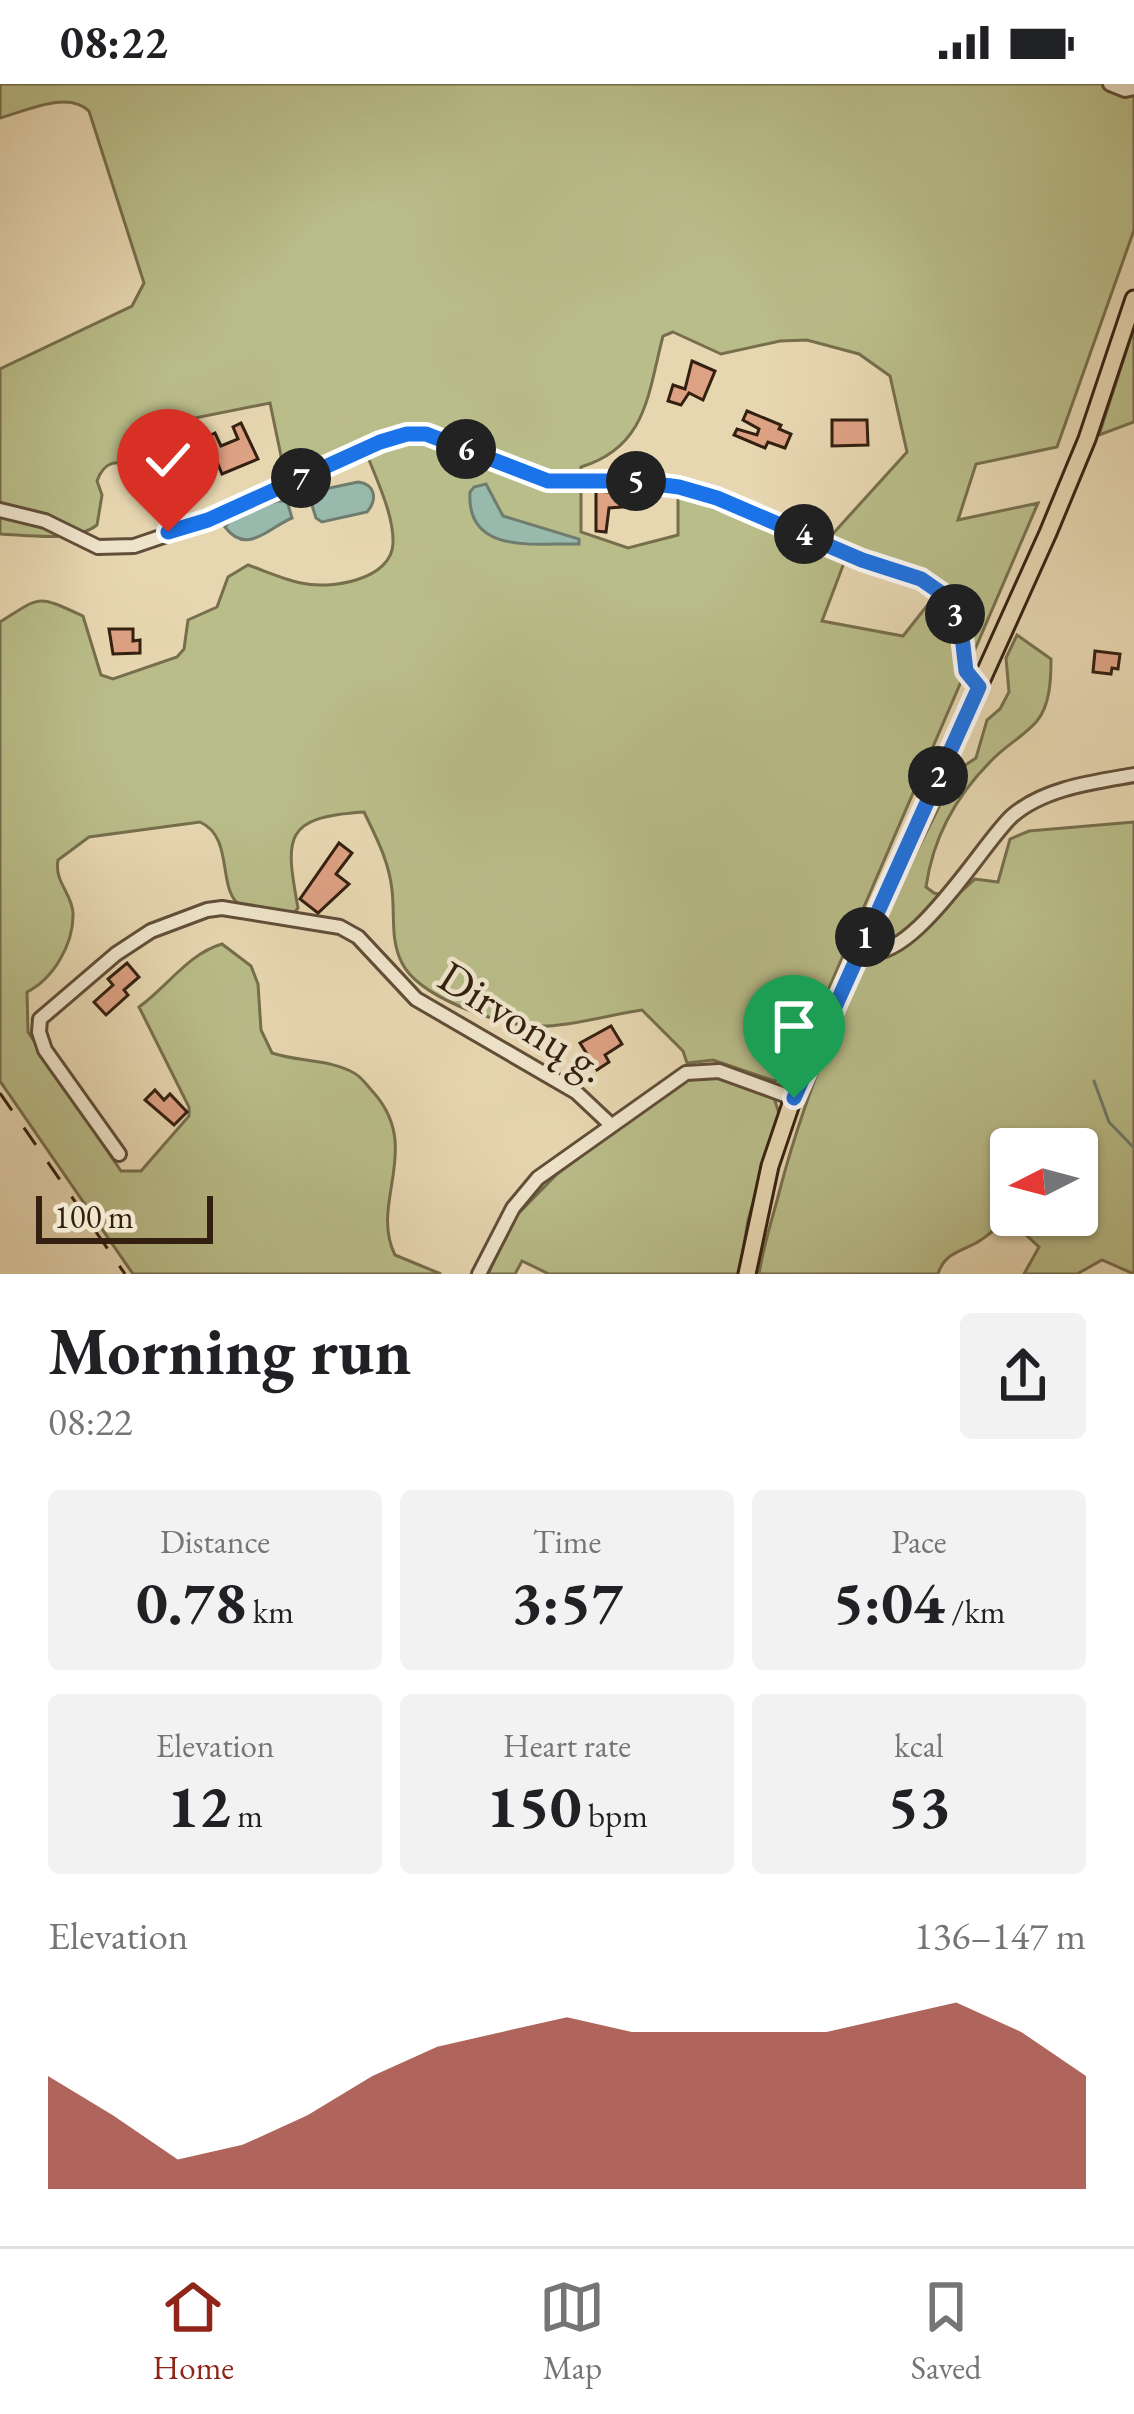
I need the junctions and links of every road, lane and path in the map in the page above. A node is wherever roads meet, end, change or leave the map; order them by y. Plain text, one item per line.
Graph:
1 (1110, 84) edge
2 (1134, 88) edge
3 (1134, 299) edge
4 (0, 510) edge
5 (979, 687) junction
6 (1134, 775) edge
7 (860, 950) junction
8 (794, 1098) junction
9 (610, 1124) junction
10 (119, 1154) dead end
11 (479, 1274) edge
12 (747, 1274) edge

1 - 2 street
3 - 5 main road
4 - 5 street
5 - 7 main road
6 - 7 street
7 - 8 main road
8 - 9 street
8 - 12 main road
9 - 10 street, Dirvonų g.
9 - 11 street

